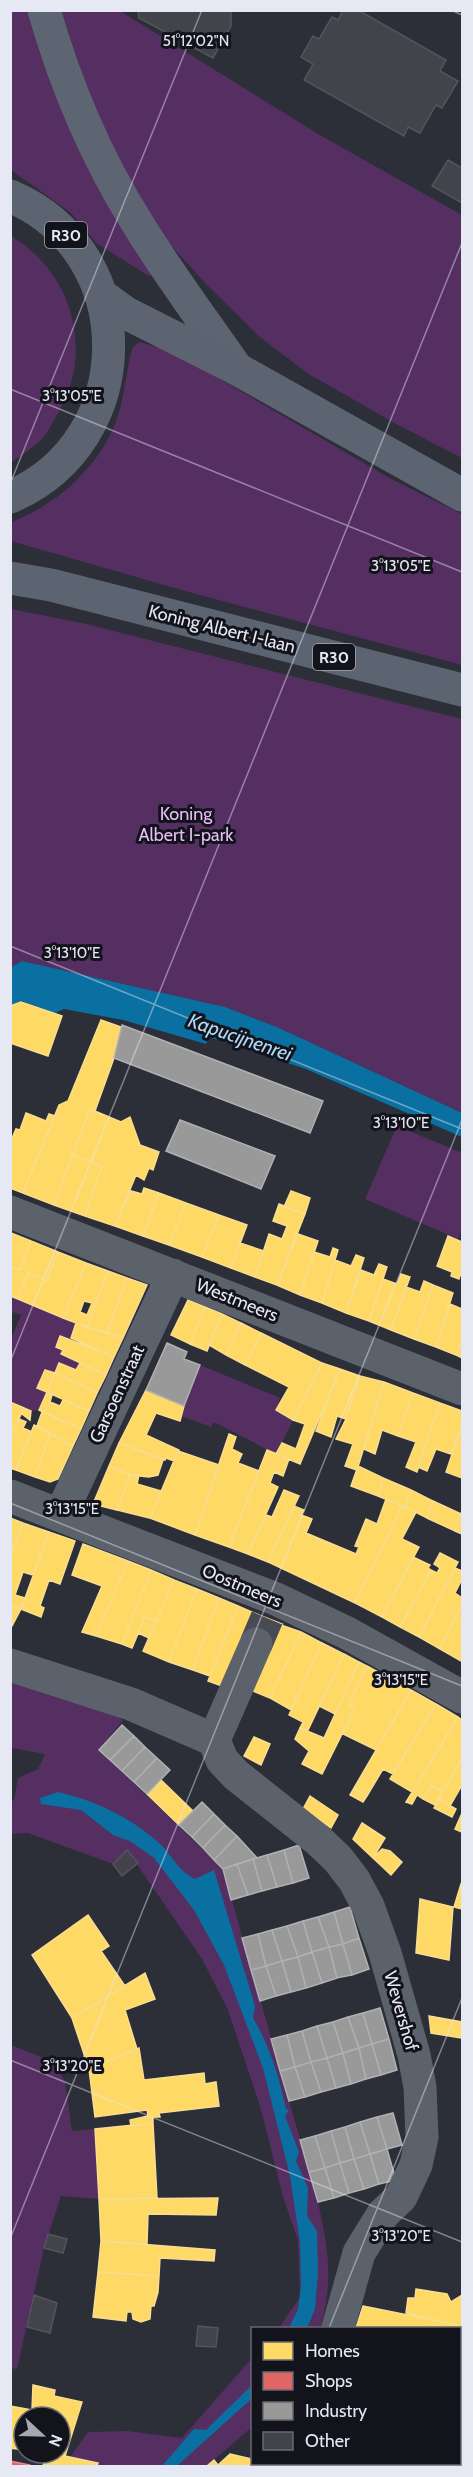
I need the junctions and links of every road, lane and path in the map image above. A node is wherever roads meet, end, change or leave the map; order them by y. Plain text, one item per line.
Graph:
1 (44, 10) edge
2 (10, 196) edge
3 (100, 294) junction
4 (237, 369) junction
5 (462, 495) edge
6 (10, 497) edge
7 (10, 560) edge
8 (10, 578) edge
9 (51, 585) junction
10 (462, 690) edge
11 (10, 1212) edge
12 (173, 1275) junction
13 (462, 1389) edge
14 (10, 1496) edge
15 (61, 1514) junction
16 (266, 1620) junction
17 (10, 1665) edge
18 (462, 1697) edge
19 (214, 1740) junction
20 (339, 2327) edge

1 - 4 main road
2 - 3 main road, R30
3 - 4 main road, R30
3 - 6 main road, R30
4 - 5 main road, R30
7 - 9 main road, R30
8 - 9 main road, R30
9 - 10 main road, Koning Albert I-laan / R30
11 - 12 street, Westmeers
12 - 13 street, Westmeers
12 - 15 street, Garsoenstraat
14 - 15 street, Oostmeers
15 - 16 street, Oostmeers
16 - 18 street, Oostmeers
16 - 19 street
17 - 19 street
19 - 20 street, Wevershof

